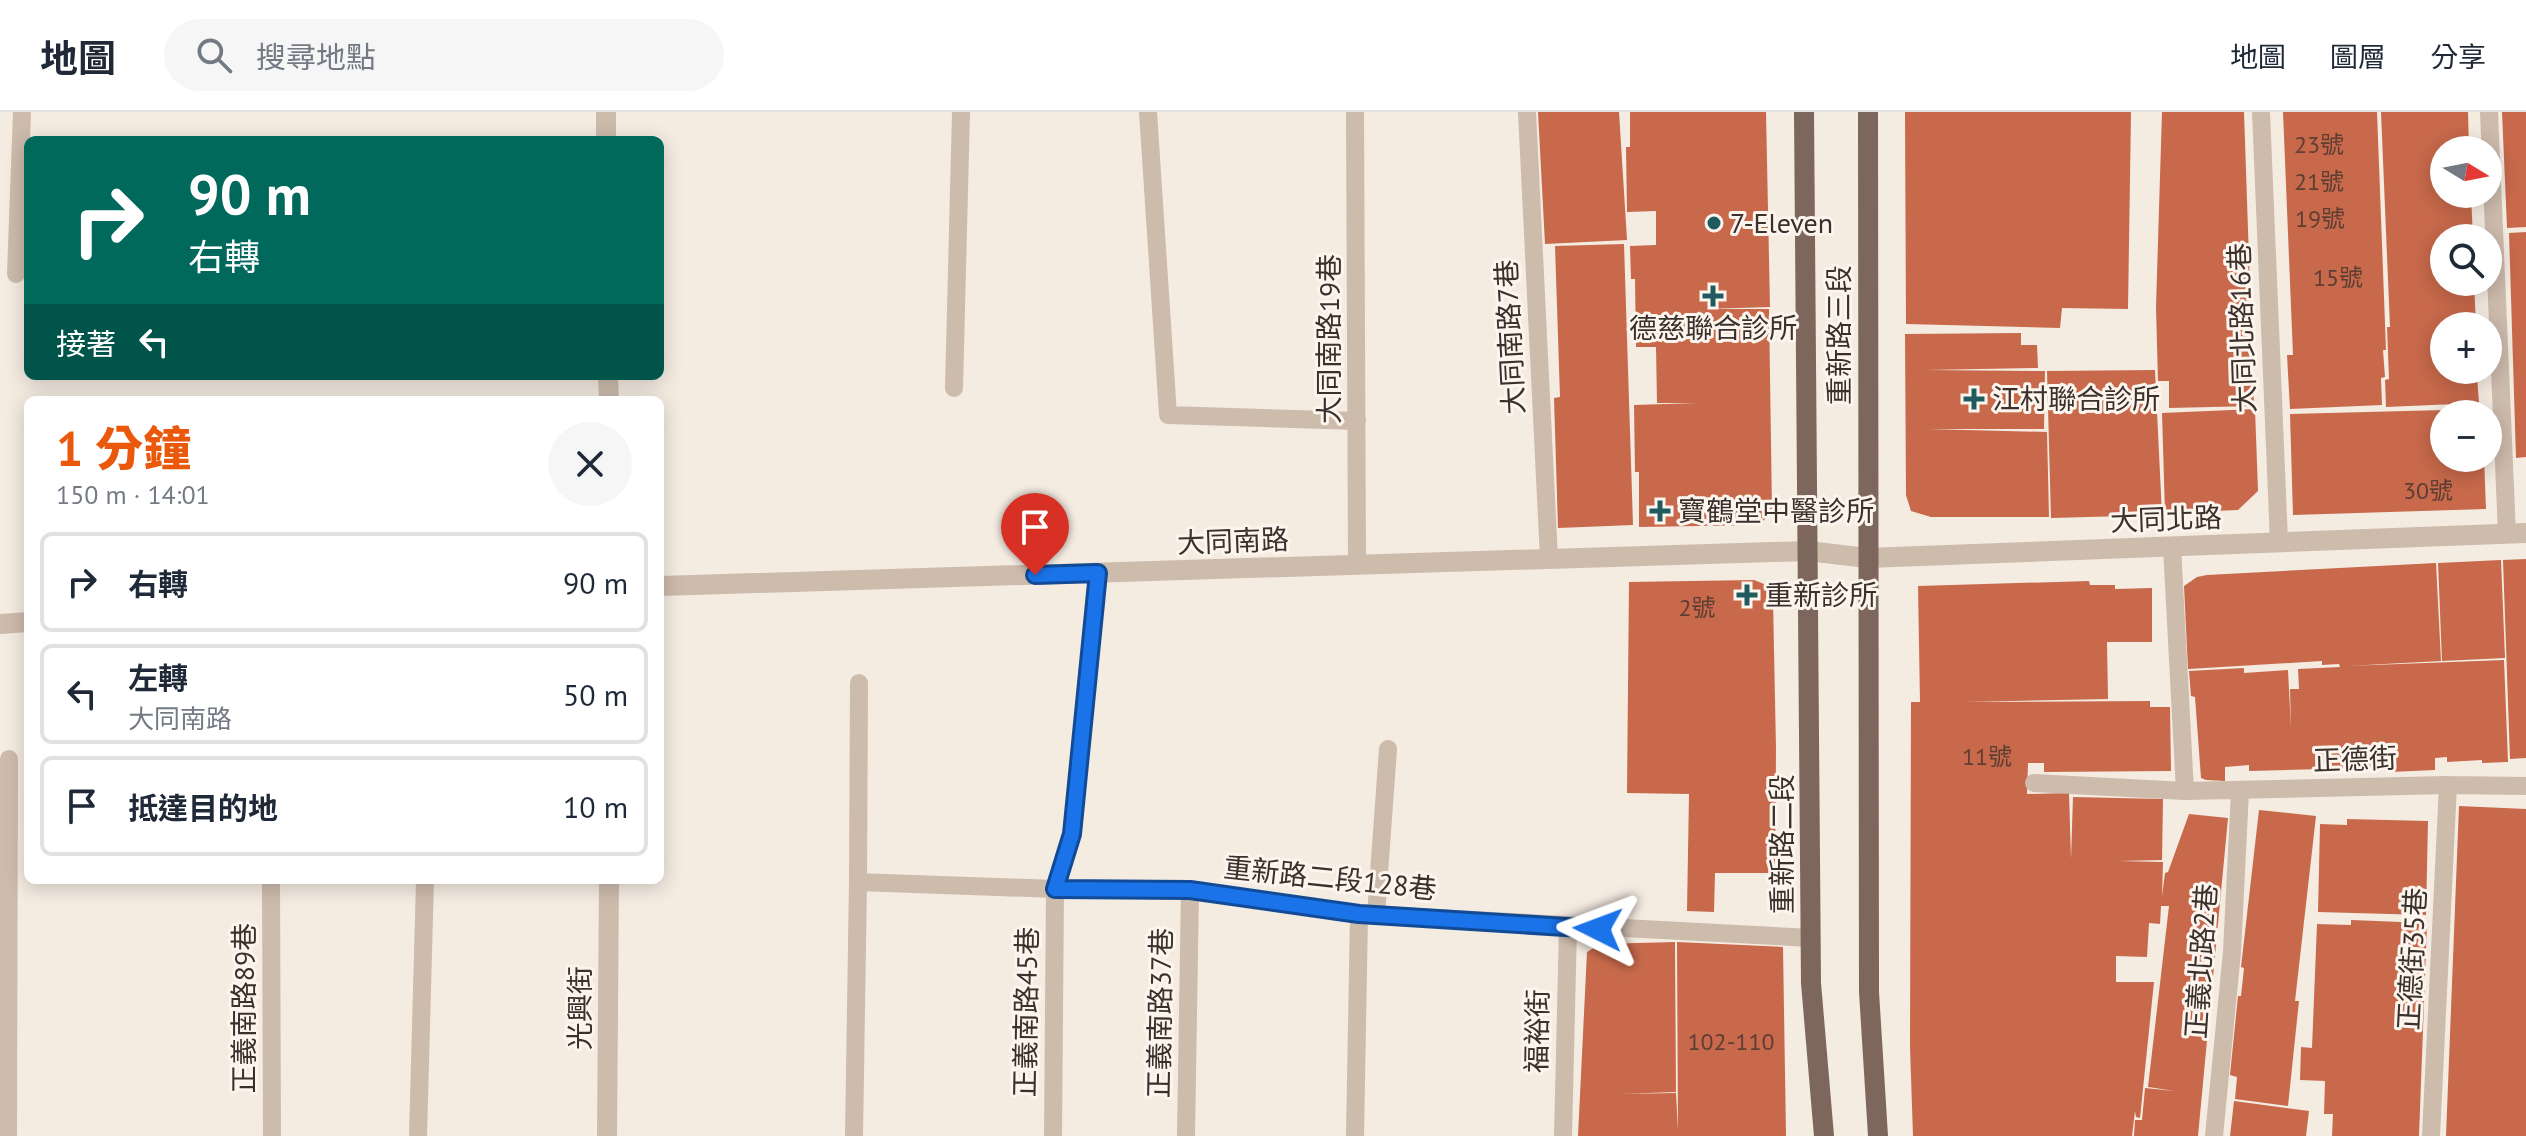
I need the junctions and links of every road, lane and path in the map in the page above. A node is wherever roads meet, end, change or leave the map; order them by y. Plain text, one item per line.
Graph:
1 (22, 112) edge
2 (606, 112) edge
3 (961, 112) edge
4 (1148, 112) edge
5 (1355, 112) edge
6 (1527, 112) edge
7 (1804, 112) edge
8 (1868, 112) edge
9 (2261, 112) edge
10 (2489, 112) edge
11 (606, 136) edge
12 (16, 274) dead end
13 (954, 388) dead end
14 (1357, 421) junction
15 (2517, 534) edge
16 (2279, 542) junction
17 (2172, 547) junction
18 (1808, 551) junction
19 (1867, 558) junction
20 (1549, 559) junction
21 (1357, 565) junction
22 (1098, 573) junction
23 (664, 586) edge
24 (24, 622) edge
25 (0, 624) edge
26 (859, 683) dead end
27 (1388, 749) dead end
28 (9, 759) dead end
29 (2034, 783) dead end
30 (2448, 785) junction
31 (2526, 786) edge
32 (2185, 791) junction
33 (2240, 791) junction
34 (858, 882) junction
35 (271, 884) edge
36 (425, 884) edge
37 (609, 884) edge
38 (1055, 889) junction
39 (1190, 890) junction
40 (1368, 914) junction
41 (1568, 927) junction
42 (1811, 938) junction
43 (8, 1136) edge
44 (272, 1136) edge
45 (418, 1136) edge
46 (607, 1136) edge
47 (854, 1136) edge
48 (1053, 1136) edge
49 (1186, 1136) edge
50 (1355, 1136) edge
51 (1563, 1136) edge
52 (1824, 1136) edge
53 (1878, 1136) edge
54 (2214, 1136) edge
55 (2431, 1136) edge

1 - 12 lane
2 - 11 street
3 - 13 lane
4 - 14 lane
5 - 14 lane, 大同南路19巷
6 - 20 lane, 大同南路7巷
7 - 18 main road, 重新路三段
8 - 19 main road, 重新路三段
9 - 16 lane, 大同北路16巷
10 - 15 lane
14 - 21 lane, 大同南路19巷
15 - 16 street, 大同北路
16 - 17 street, 大同北路
17 - 19 street, 大同北路
17 - 32 lane
18 - 19 street, 大同北路
18 - 20 street, 大同南路
18 - 42 main road, 重新路二段
19 - 53 main road
20 - 21 street, 大同南路
21 - 22 street, 大同南路
22 - 23 street, 大同南路
22 - 38 lane, 正義南路45巷
24 - 25 street
26 - 34 lane
27 - 40 lane
28 - 43 lane
29 - 32 lane, 正德街
30 - 31 lane, 正德街
30 - 33 lane, 正德街
30 - 55 lane, 正德街35巷
32 - 33 lane, 正德街
33 - 54 lane, 正義北路2巷
34 - 38 lane, 重新路二段128巷
34 - 47 lane
35 - 44 lane, 正義南路89巷
36 - 45 lane
37 - 46 street, 光興街
38 - 39 lane, 重新路二段128巷
38 - 48 lane, 正義南路45巷
39 - 40 lane, 重新路二段128巷
39 - 49 lane, 正義南路37巷
40 - 41 lane, 重新路二段128巷
40 - 50 lane
41 - 42 lane, 重新路二段128巷
41 - 51 lane, 福裕街
42 - 52 main road, 重新路二段

